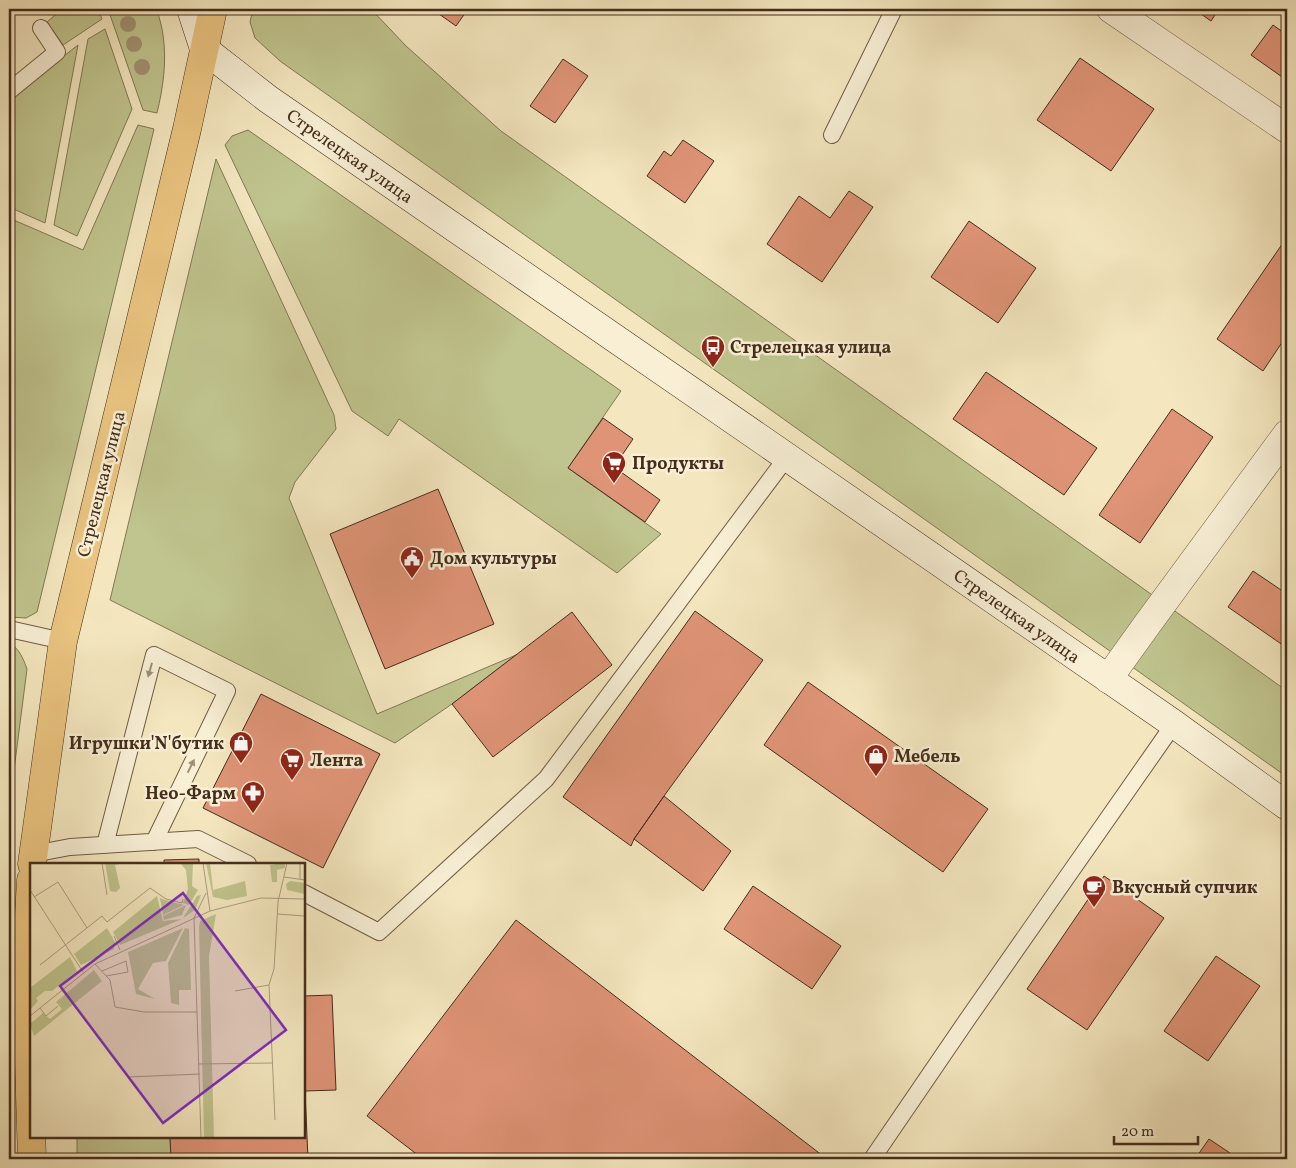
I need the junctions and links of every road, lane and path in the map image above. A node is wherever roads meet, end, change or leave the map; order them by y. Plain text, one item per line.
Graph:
1 (191, 9) edge
2 (213, 9) edge
3 (894, 9) edge
4 (1110, 9) edge
5 (40, 28) dead end
6 (204, 49) junction
7 (9, 92) edge
8 (1287, 129) edge
9 (832, 135) dead end
10 (1287, 434) edge
11 (787, 457) junction
12 (9, 629) edge
13 (63, 642) junction
14 (1108, 679) junction
15 (1174, 724) junction
16 (1287, 806) edge
17 (154, 842) junction
18 (105, 844) junction
19 (32, 863) edge
20 (38, 863) edge
21 (246, 863) edge
22 (305, 894) edge
23 (30, 900) edge
24 (30, 1095) edge
25 (31, 1138) edge
26 (32, 1159) edge
27 (872, 1159) edge

1 - 6 main road
2 - 6 main road
3 - 9 lane
4 - 8 main road
5 - 7 lane
6 - 11 main road, Стрелецкая улица
6 - 13 main road, Стрелецкая улица
10 - 14 main road
11 - 14 main road, Стрелецкая улица
11 - 22 lane
12 - 13 lane
13 - 19 main road, Стрелецкая улица
14 - 15 main road, Стрелецкая улица
15 - 16 main road, Стрелецкая улица
15 - 27 lane
17 - 18 lane
17 -> 18 lane
17 - 21 lane
18 - 20 lane
23 - 24 main road, Стрелецкая улица
25 - 26 main road, Стрелецкая улица

